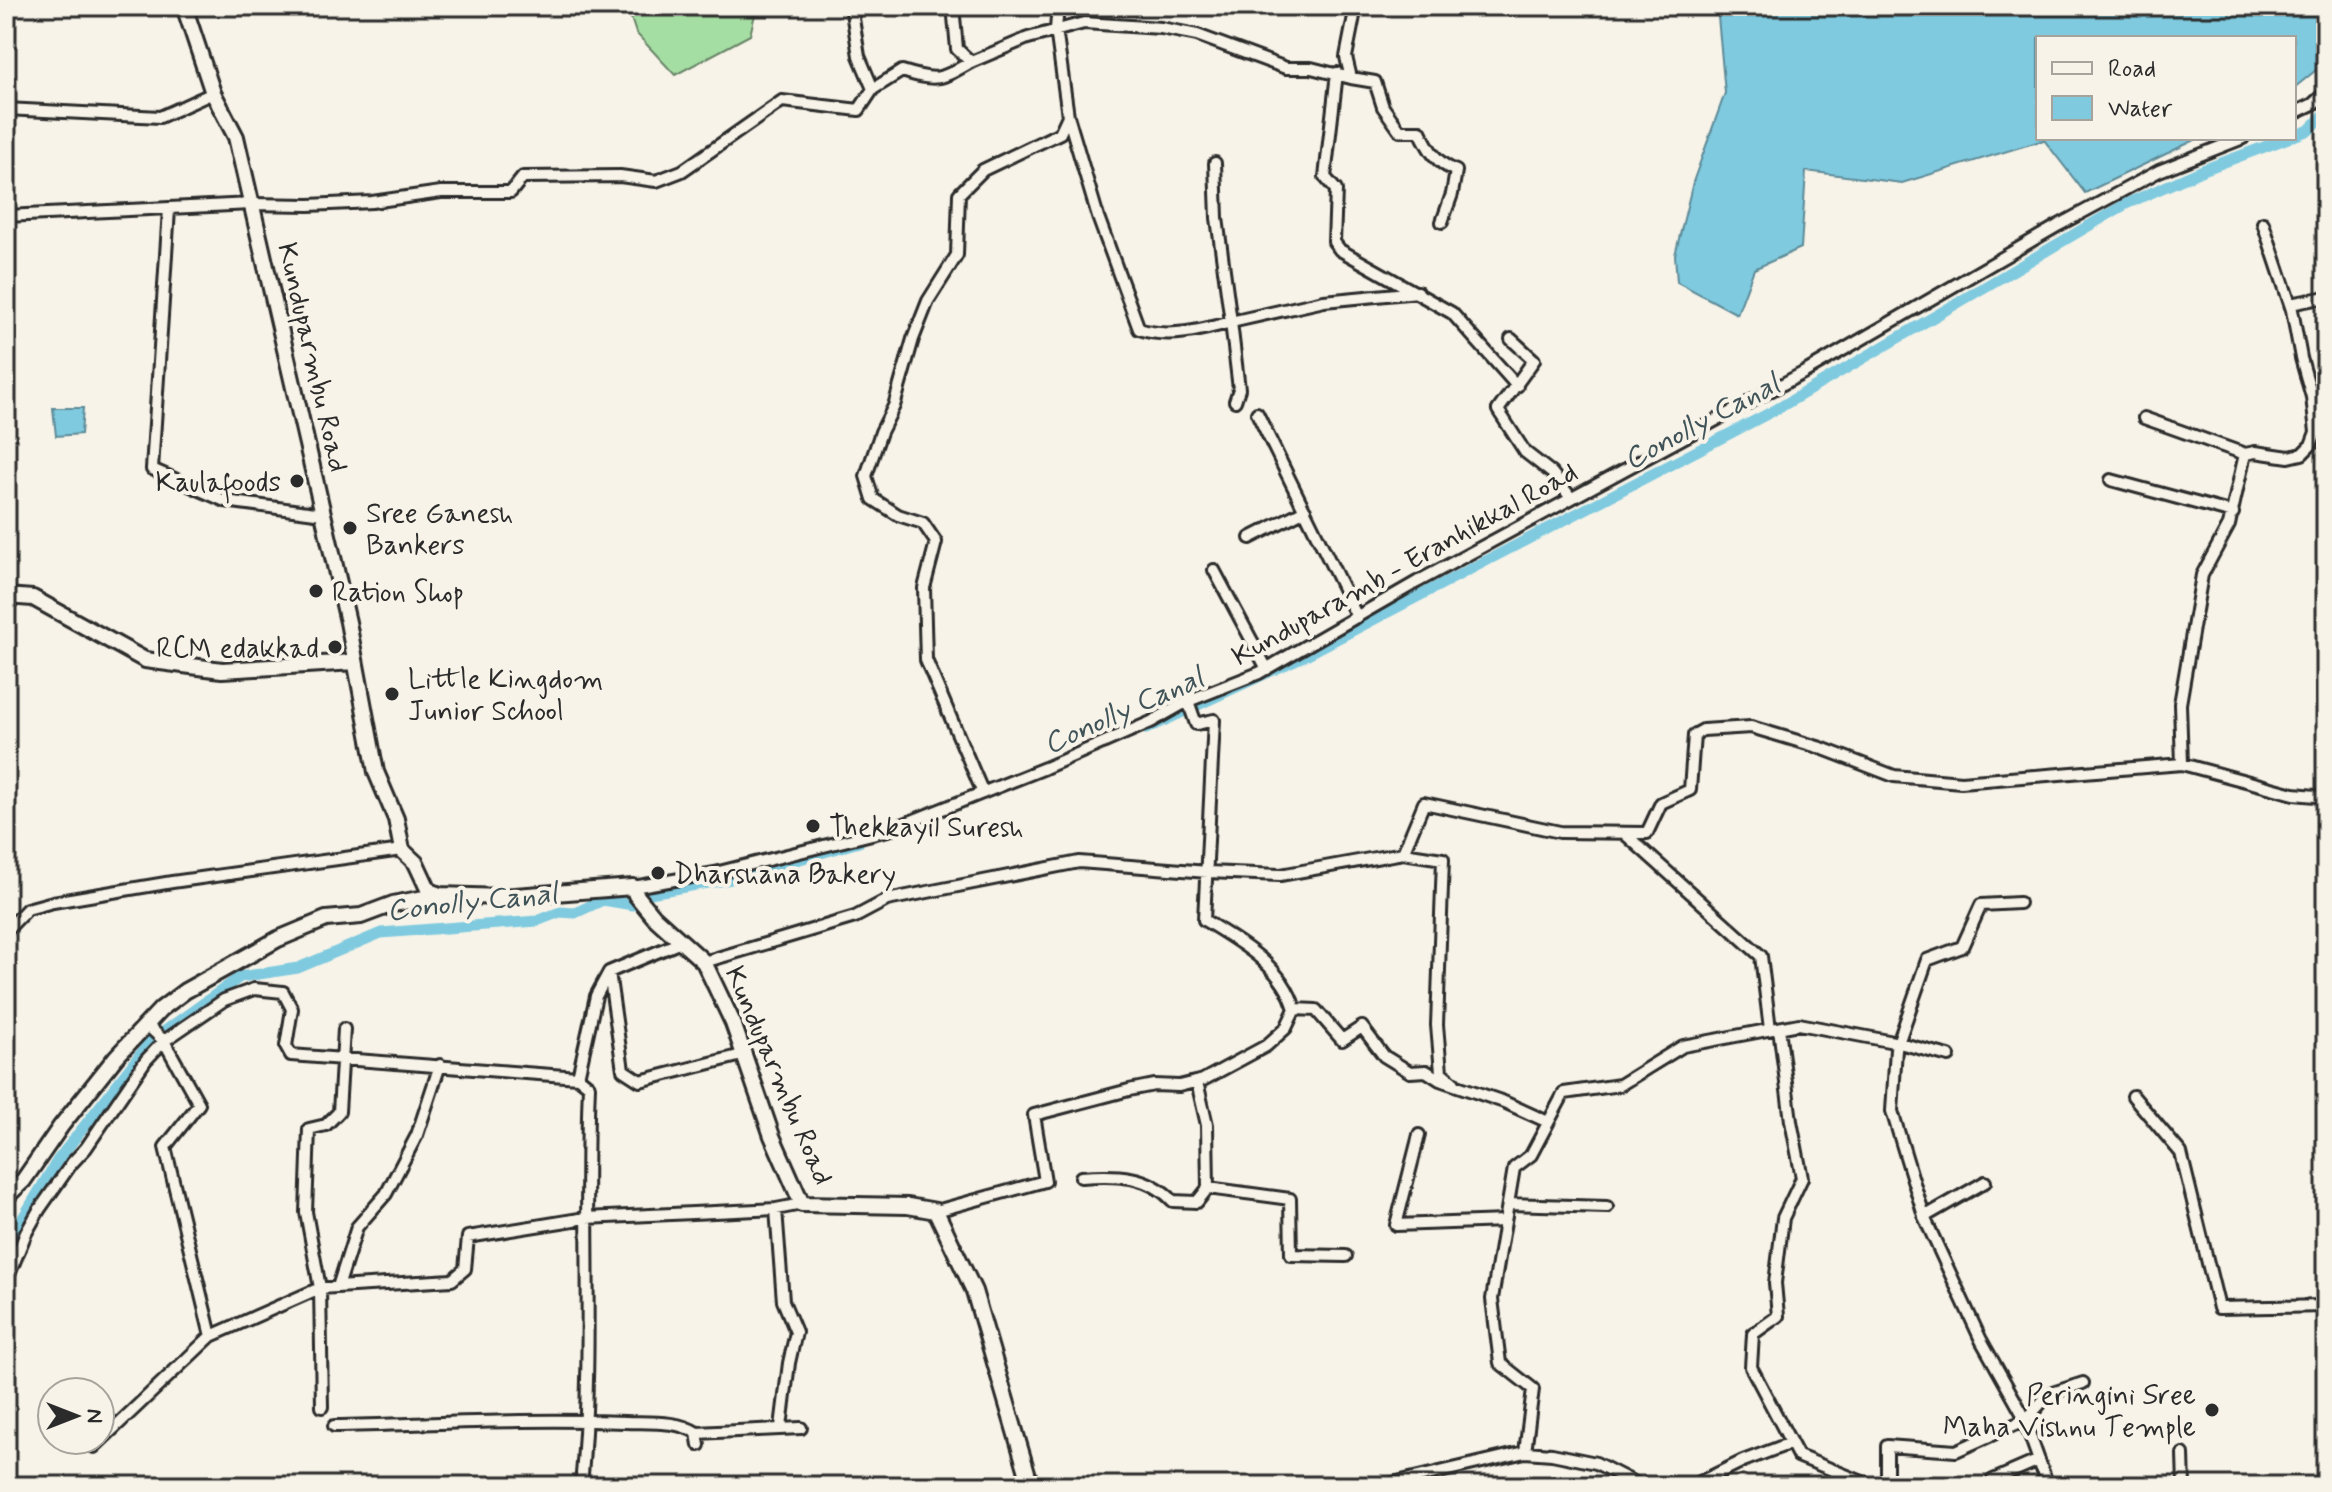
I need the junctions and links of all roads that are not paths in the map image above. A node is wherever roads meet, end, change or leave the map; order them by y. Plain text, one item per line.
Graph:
1 (184, 6) edge
2 (851, 6) edge
3 (953, 6) edge
4 (1058, 6) edge
5 (1356, 6) edge
6 (1056, 29) junction
7 (971, 62) junction
8 (1337, 73) junction
9 (1351, 78) junction
10 (873, 89) junction
11 (2326, 92) edge
12 (213, 93) junction
13 (6, 109) edge
14 (2296, 112) edge
15 (1068, 116) junction
16 (2238, 140) edge
17 (1215, 163) dead end
18 (251, 204) junction
19 (169, 209) junction
20 (6, 216) edge
21 (1442, 222) dead end
22 (2263, 223) dead end
23 (1418, 292) junction
24 (2326, 297) edge
25 (2290, 304) junction
26 (1231, 322) junction
27 (1511, 339) dead end
28 (1517, 386) junction
29 (1235, 401) dead end
30 (1257, 413) dead end
31 (2144, 418) dead end
32 (2245, 454) junction
33 (2111, 480) dead end
34 (1571, 498) junction
35 (1305, 510) junction
36 (2233, 513) junction
37 (323, 514) junction
38 (1250, 538) dead end
39 (1214, 570) dead end
40 (6, 596) edge
41 (1357, 617) junction
42 (355, 662) junction
43 (1267, 669) junction
44 (1188, 702) junction
45 (2182, 764) junction
46 (983, 793) junction
47 (2326, 797) edge
48 (1624, 833) junction
49 (402, 850) junction
50 (1403, 853) junction
51 (1208, 872) junction
52 (440, 895) junction
53 (638, 896) junction
54 (2019, 903) dead end
55 (6, 931) edge
56 (681, 942) junction
57 (704, 962) junction
58 (609, 972) junction
59 (1295, 1009) junction
60 (146, 1024) junction
61 (344, 1029) dead end
62 (1774, 1029) junction
63 (164, 1041) junction
64 (1899, 1043) junction
65 (746, 1054) junction
66 (1949, 1056) dead end
67 (343, 1057) junction
68 (440, 1065) junction
69 (578, 1077) junction
70 (1197, 1082) junction
71 (1455, 1084) junction
72 (2133, 1096) dead end
73 (1548, 1122) junction
74 (1419, 1135) dead end
75 (1081, 1177) dead end
76 (1985, 1182) dead end
77 (1208, 1188) junction
78 (6, 1197) edge
79 (802, 1204) junction
80 (1508, 1204) junction
81 (1607, 1207) dead end
82 (776, 1209) junction
83 (936, 1211) junction
84 (1924, 1217) junction
85 (586, 1218) junction
86 (1505, 1221) junction
87 (1346, 1256) dead end
88 (6, 1282) edge
89 (338, 1287) junction
90 (320, 1288) junction
91 (2326, 1306) edge
92 (211, 1336) junction
93 (2083, 1383) dead end
94 (322, 1407) dead end
95 (587, 1420) junction
96 (2025, 1420) junction
97 (116, 1426) edge
98 (334, 1426) dead end
99 (781, 1427) junction
100 (801, 1428) dead end
101 (697, 1433) junction
102 (1791, 1443) junction
103 (699, 1445) dead end
104 (1525, 1452) junction
105 (2183, 1454) dead end
106 (2039, 1460) junction
107 (581, 1486) edge
108 (1031, 1486) edge
109 (1380, 1486) edge
110 (1641, 1486) edge
111 (1692, 1486) edge
112 (1872, 1486) edge
113 (1887, 1486) edge
114 (1994, 1486) edge
115 (2048, 1486) edge
116 (2184, 1486) edge

1 - 12 main road, Kunduparmbu Road
2 - 10 street
3 - 7 street
4 - 6 street
5 - 9 street
6 - 7 street
6 - 8 street
6 - 15 street
7 - 10 street
8 - 9 street
8 - 23 street
9 - 21 street
10 - 18 street
11 - 14 street
12 - 13 street
12 - 18 main road, Kunduparmbu Road
15 - 26 street
15 - 46 street
16 - 34 street, Kunduparamb - Eranhikkal Road
17 - 26 street
18 - 19 street
18 - 37 main road, Kunduparmbu Road
19 - 20 street
19 - 37 street
22 - 25 street
23 - 26 street
23 - 28 street
24 - 25 street
25 - 32 street
26 - 29 street
27 - 28 street
28 - 34 street
30 - 35 street
31 - 32 street
32 - 36 street
33 - 36 street
34 - 41 street, Kunduparamb - Eranhikkal Road
35 - 38 street
35 - 41 street
36 - 45 street
37 - 42 main road, Kunduparmbu Road
39 - 43 street
40 - 42 main road
41 - 43 street, Kunduparamb - Eranhikkal Road
42 - 49 main road, Kunduparmbu Road
43 - 44 street, Kunduparamb - Eranhikkal Road
44 - 46 street, Kunduparamb - Eranhikkal Road
44 - 51 street
45 - 47 street
45 - 48 street
46 - 53 street, Kunduparamb - Eranhikkal Road
48 - 50 street
48 - 62 street
49 - 52 main road, Kunduparmbu Road
49 - 55 street
50 - 51 street
50 - 71 street
51 - 57 street
51 - 59 street
52 - 53 main road
52 - 60 main road
53 - 56 main road, Kunduparmbu Road
54 - 64 street
56 - 57 main road, Kunduparmbu Road
56 - 58 street
57 - 65 main road, Kunduparmbu Road
58 - 65 street
58 - 69 street
59 - 70 street
59 - 71 street
60 - 63 street
60 - 78 main road
61 - 67 street
62 - 64 street
62 - 73 street
62 - 102 street
63 - 67 street
63 - 88 street
63 - 92 street
64 - 66 street
64 - 84 street
65 - 79 main road, Kunduparmbu Road
67 - 68 street
67 - 90 street
68 - 69 street
68 - 89 street
69 - 85 street
70 - 77 street
70 - 83 street
71 - 73 street
72 - 91 street
73 - 80 street
74 - 86 street
75 - 77 street
76 - 84 street
77 - 87 street
79 - 82 street
79 - 83 main road, Kunduparmbu Road
80 - 81 street
80 - 86 street
82 - 85 street
82 - 99 street
83 - 108 main road
84 - 96 street
85 - 89 street
85 - 95 street
86 - 104 street
89 - 90 street
90 - 92 street
90 - 94 street
92 - 97 street
93 - 96 street
95 - 98 street
95 - 101 street
95 - 107 street
96 - 106 street
96 - 113 street
99 - 100 street
99 - 101 street
101 - 103 street
102 - 111 street
102 - 112 street
104 - 109 street
104 - 110 street
105 - 116 street
106 - 114 street
106 - 115 street

